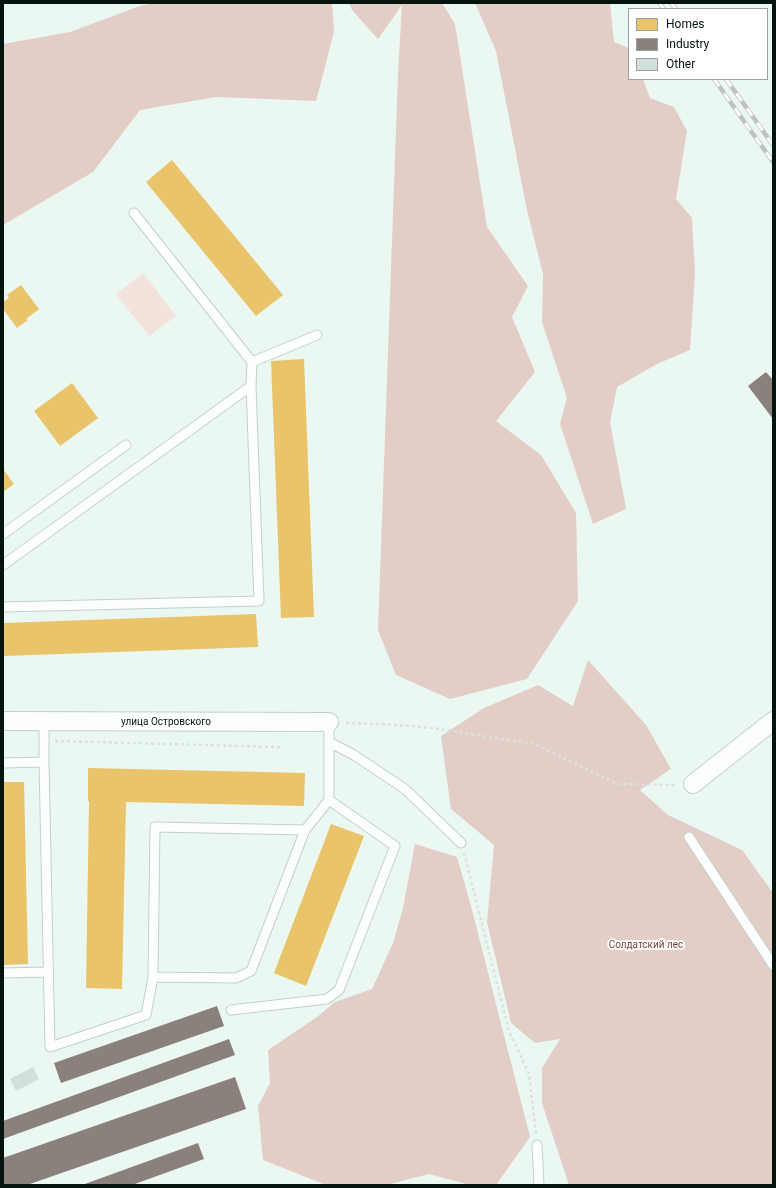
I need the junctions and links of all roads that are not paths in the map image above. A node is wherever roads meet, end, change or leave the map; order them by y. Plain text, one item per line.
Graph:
1 (134, 213) dead end
2 (317, 335) dead end
3 (252, 362) junction
4 (251, 386) junction
5 (126, 445) dead end
6 (3, 534) edge
7 (3, 565) edge
8 (3, 607) edge
9 (3, 721) edge
10 (44, 721) junction
11 (329, 722) joint
12 (773, 722) edge
13 (329, 742) junction
14 (44, 762) junction
15 (3, 763) edge
16 (693, 784) road end
17 (329, 800) junction
18 (305, 830) junction
19 (689, 837) dead end
20 (461, 843) road end
21 (773, 965) edge
22 (48, 972) junction
23 (3, 973) edge
24 (153, 977) junction
25 (231, 1010) dead end
26 (537, 1145) road end
27 (539, 1185) edge

1 - 3 lane
2 - 3 lane
3 - 4 lane
4 - 7 lane
4 - 8 lane
5 - 6 lane
9 - 10 street, улица Островского
10 - 11 street, улица Островского
10 - 14 lane
11 - 13 lane
12 - 16 street
13 - 17 lane
13 - 20 lane
14 - 15 lane
14 - 22 lane
17 - 18 lane
17 - 25 lane
18 - 24 lane
18 - 24 lane
19 - 21 lane
22 - 23 lane
22 - 24 lane
26 - 27 lane

